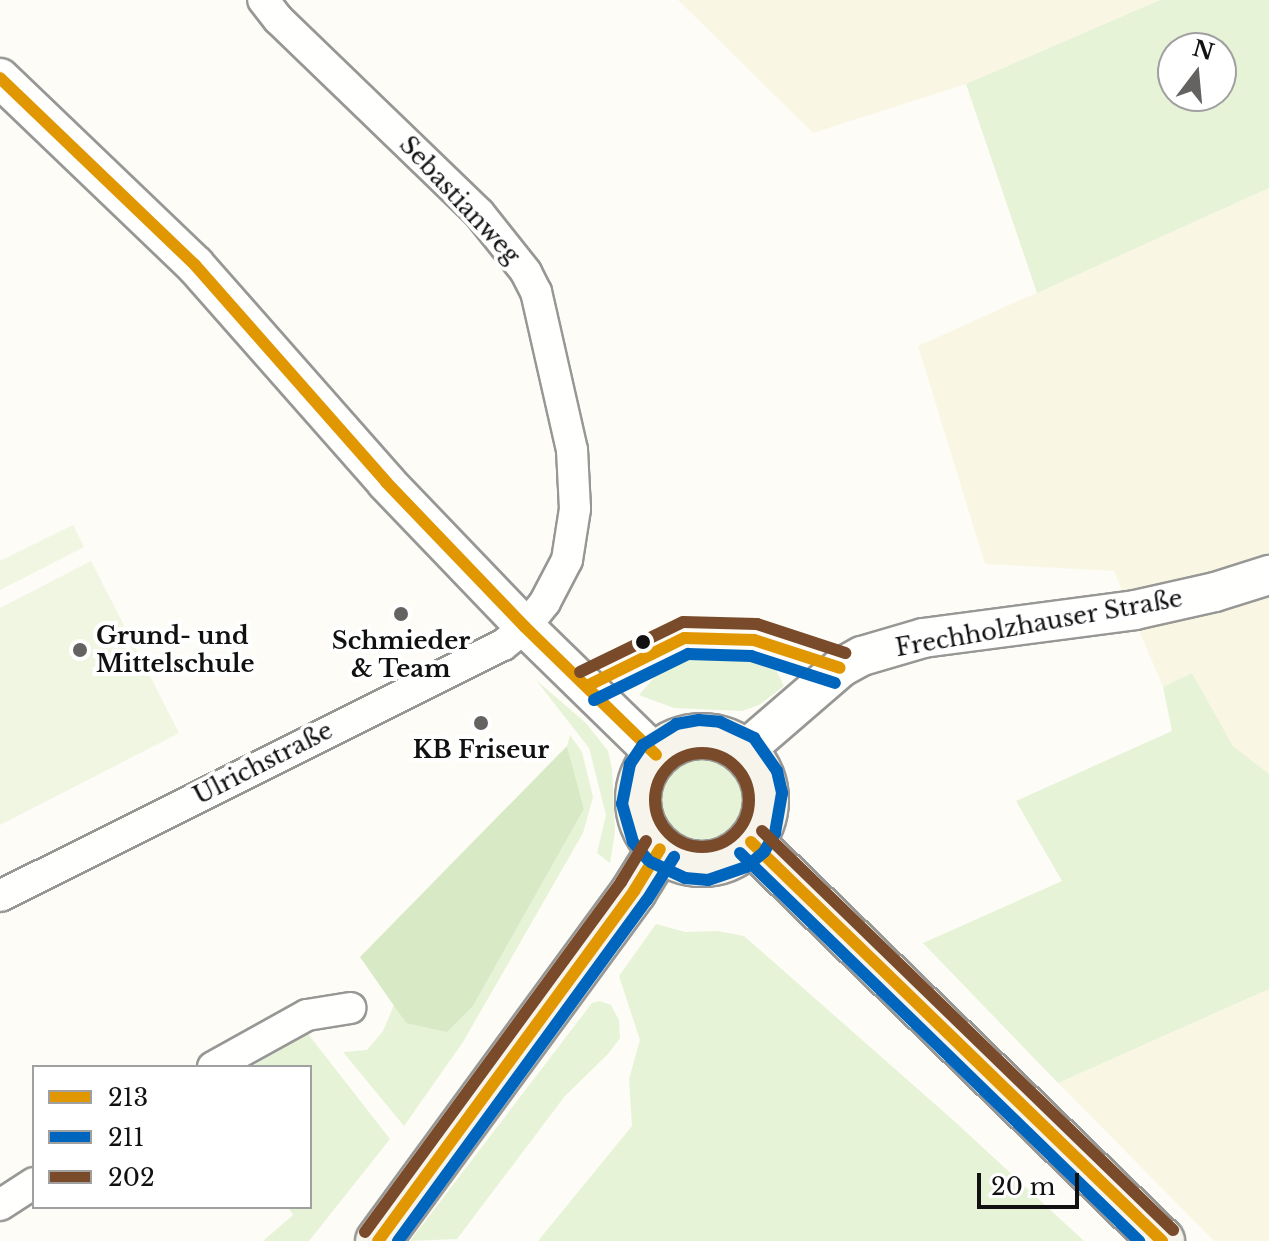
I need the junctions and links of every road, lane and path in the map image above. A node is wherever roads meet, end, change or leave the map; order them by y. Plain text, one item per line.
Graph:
1 (263, 0) edge
2 (0, 78) edge
3 (1269, 575) edge
4 (525, 627) junction
5 (744, 751) junction
6 (656, 755) junction
7 (751, 842) junction
8 (660, 849) junction
9 (0, 896) edge
10 (350, 1008) dead end
11 (217, 1065) edge
12 (32, 1184) edge
13 (0, 1205) edge
14 (378, 1241) edge
15 (1162, 1241) edge

1 - 4 street, Sebastianweg
2 - 4 street
3 - 5 street, Frechholzhauser Straße
4 - 6 street
4 - 9 street, Ulrichstraße
5 - 6 main road
5 - 7 main road
6 - 8 main road
7 - 8 main road
7 - 15 main road
8 - 14 main road
10 - 11 street
12 - 13 street

